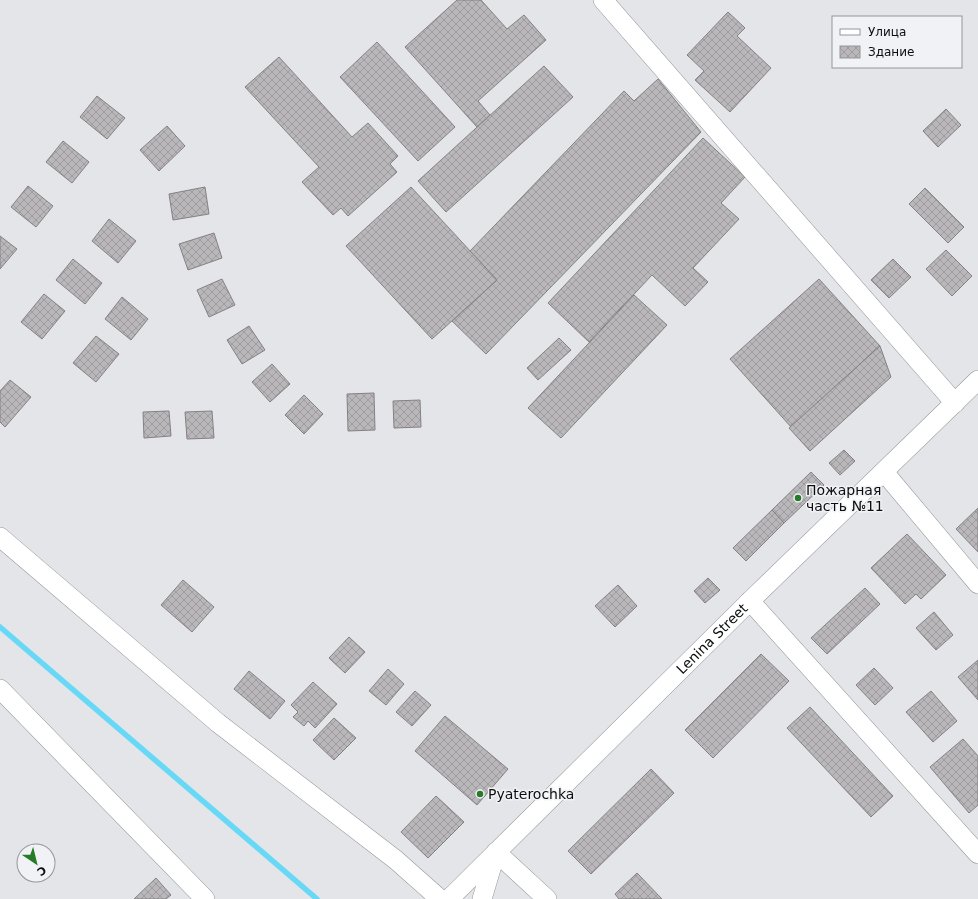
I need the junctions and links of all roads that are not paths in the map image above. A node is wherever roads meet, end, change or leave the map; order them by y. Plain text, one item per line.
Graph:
1 (603, 0) edge
2 (978, 380) edge
3 (955, 403) junction
4 (884, 472) junction
5 (0, 538) edge
6 (978, 584) edge
7 (750, 601) junction
8 (0, 689) edge
9 (496, 852) junction
10 (978, 854) edge
11 (205, 899) edge
12 (440, 899) edge
13 (449, 899) edge
14 (482, 899) edge
15 (547, 899) edge

1 - 3 street
2 - 3 street, Lenina Street
3 - 4 street, Lenina Street
4 - 6 street
4 - 7 street, Lenina Street
5 - 12 street
7 - 9 street, Lenina Street
7 - 10 street
8 - 11 street
9 - 13 street, Lenina Street
9 - 14 street
9 - 15 street

